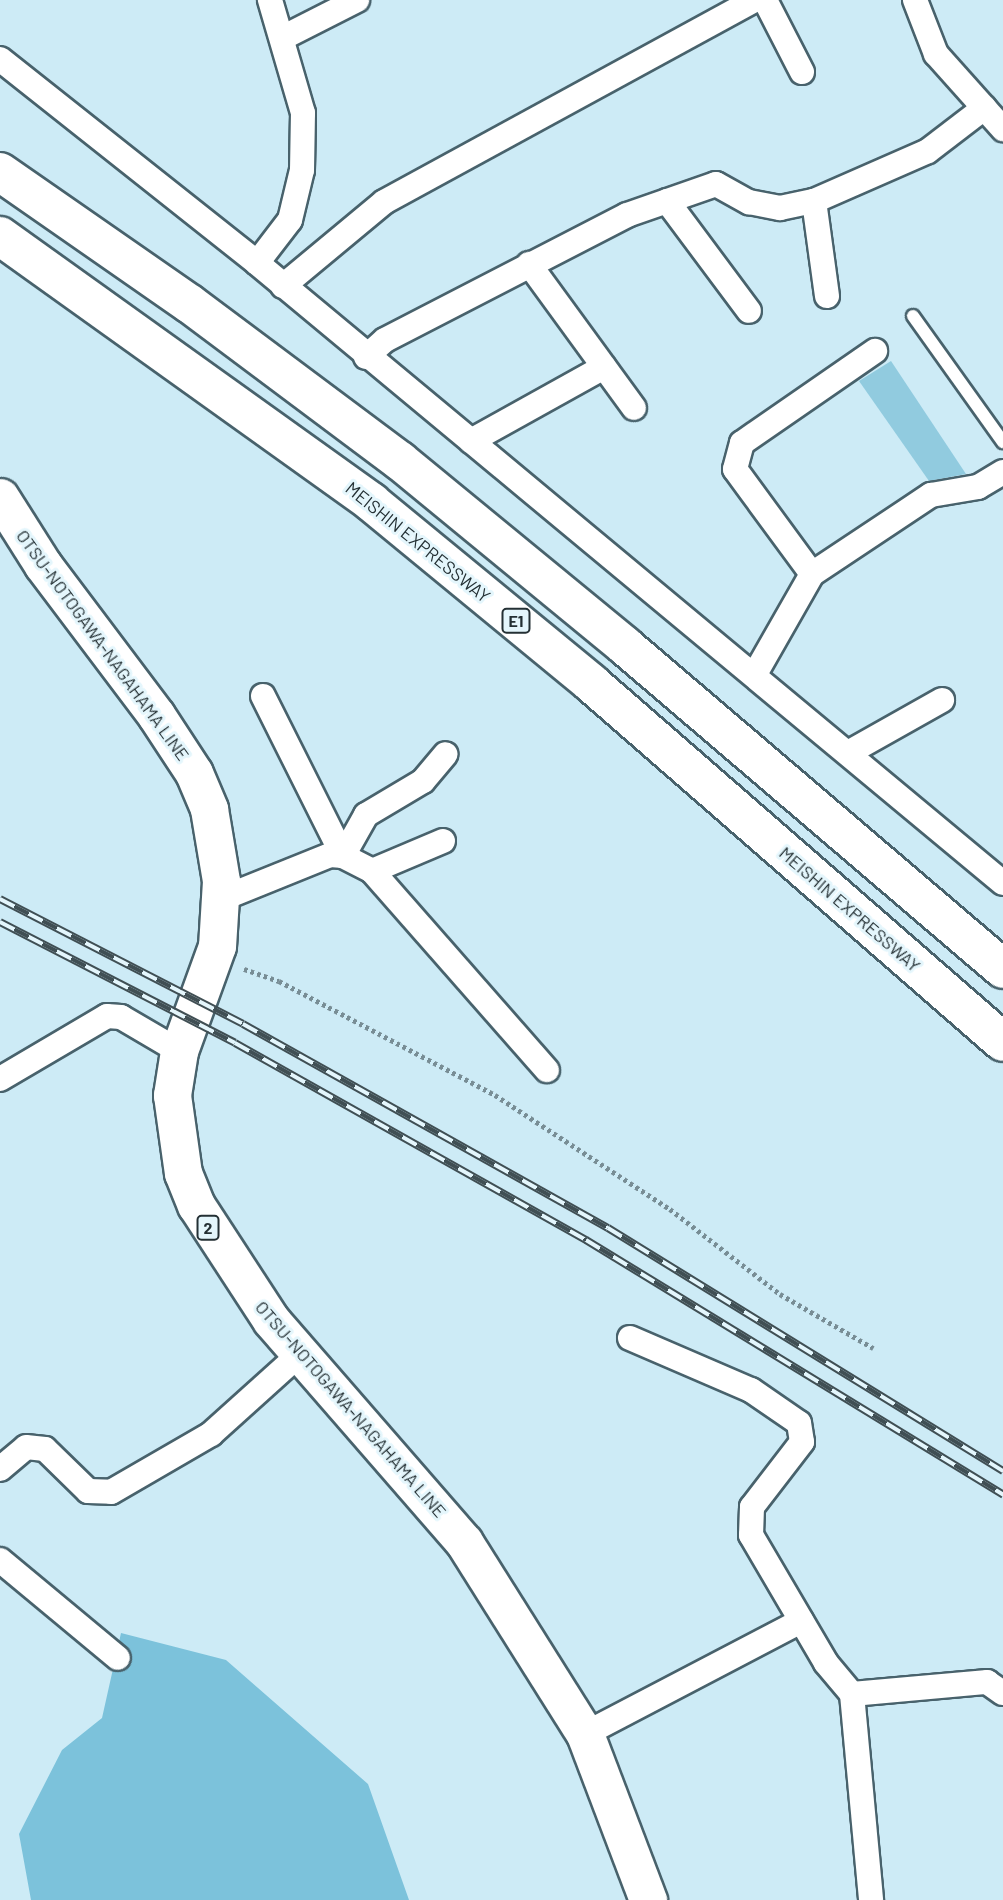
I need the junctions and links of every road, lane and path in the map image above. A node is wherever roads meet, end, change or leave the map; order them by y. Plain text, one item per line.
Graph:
1 (270, 0) edge
2 (357, 0) edge
3 (755, 0) edge
4 (765, 0) edge
5 (915, 0) edge
6 (284, 37) junction
7 (0, 59) edge
8 (802, 72) dead end
9 (984, 108) junction
10 (1003, 129) edge
11 (0, 172) edge
12 (667, 201) junction
13 (814, 201) junction
14 (0, 236) edge
15 (257, 263) junction
16 (529, 264) junction
17 (283, 286) junction
18 (827, 296) dead end
19 (749, 311) dead end
20 (912, 316) dead end
21 (875, 351) dead end
22 (366, 357) junction
23 (604, 367) junction
24 (634, 408) dead end
25 (471, 441) junction
26 (1003, 442) edge
27 (1003, 472) edge
28 (0, 497) edge
29 (812, 574) junction
30 (755, 674) junction
31 (263, 696) dead end
32 (942, 700) dead end
33 (848, 753) junction
34 (446, 754) dead end
35 (443, 841) dead end
36 (343, 856) junction
37 (372, 871) junction
38 (1003, 883) edge
39 (221, 899) junction
40 (213, 958) junction
41 (1003, 969) edge
42 (1003, 1042) edge
43 (179, 1051) junction
44 (547, 1070) dead end
45 (0, 1079) edge
46 (630, 1338) dead end
47 (873, 1348) dead end
48 (300, 1354) junction
49 (0, 1469) edge
50 (0, 1560) edge
51 (801, 1621) junction
52 (118, 1658) dead end
53 (1003, 1693) edge
54 (852, 1694) junction
55 (585, 1734) junction
56 (649, 1900) edge
57 (871, 1900) edge

1 - 6 street
2 - 6 street
3 - 17 street
4 - 8 street
5 - 9 street
6 - 15 street
7 - 15 street
9 - 10 street
9 - 13 street
11 - 41 highway
12 - 13 street
12 - 16 street
12 - 19 street
13 - 18 street
14 - 42 highway, MEISHIN EXPRESSWAY / E1
15 - 17 street
16 - 22 street
16 - 23 street
17 - 22 street
20 - 26 lane
21 - 29 street
22 - 25 street
23 - 24 street
23 - 25 street
25 - 30 street
27 - 29 street
28 - 39 main road, OTSU-NOTOGAWA-NAGAHAMA LINE / 2
29 - 30 street
30 - 33 street
31 - 36 street
32 - 33 street
33 - 38 street
34 - 36 street
35 - 37 street
36 - 37 street
36 - 39 street
37 - 44 street
39 - 40 main road, OTSU-NOTOGAWA-NAGAHAMA LINE / 2
40 - 43 main road, OTSU-NOTOGAWA-NAGAHAMA LINE / 2
40 - 47 path
43 - 45 street
43 - 48 main road, OTSU-NOTOGAWA-NAGAHAMA LINE / 2
46 - 51 street
48 - 49 street
48 - 55 main road, OTSU-NOTOGAWA-NAGAHAMA LINE / 2
50 - 52 street
51 - 54 street
51 - 55 street
53 - 54 street
54 - 57 street
55 - 56 main road, OTSU-NOTOGAWA-NAGAHAMA LINE / 2

